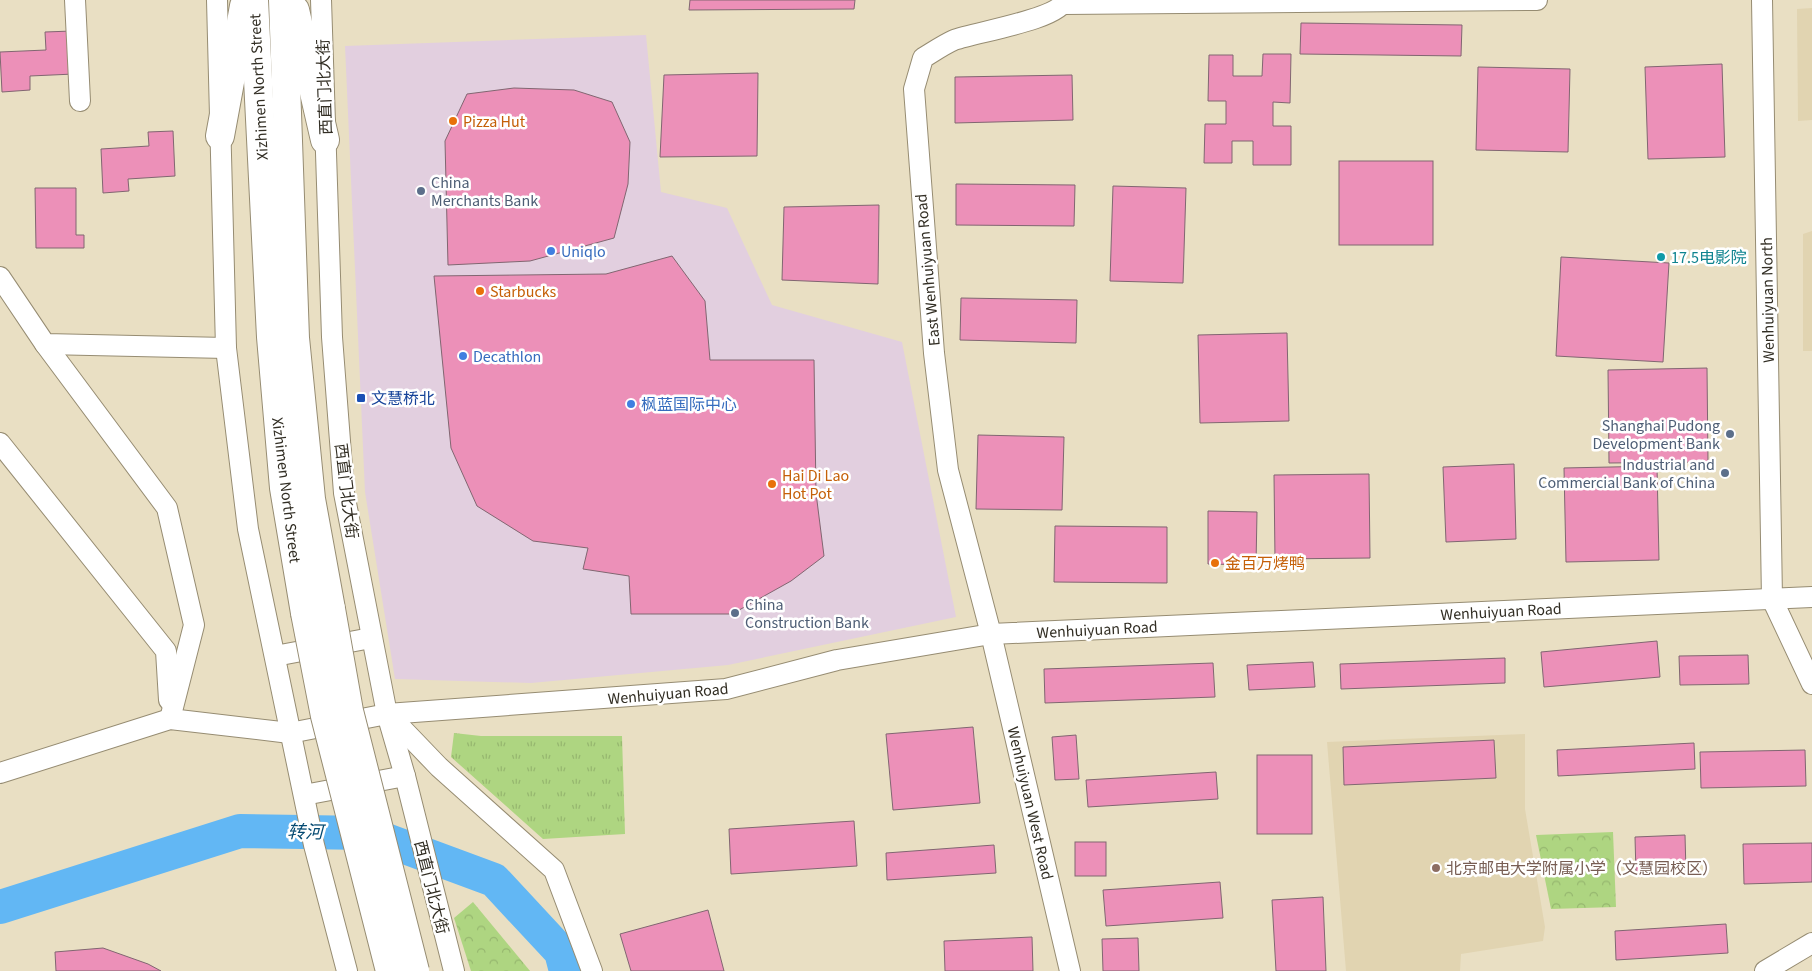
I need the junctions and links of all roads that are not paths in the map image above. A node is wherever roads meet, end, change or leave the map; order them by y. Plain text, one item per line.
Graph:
1 (75, 0) edge
2 (217, 0) edge
3 (245, 0) edge
4 (254, 0) edge
5 (282, 0) edge
6 (293, 0) edge
7 (321, 0) edge
8 (1537, 0) edge
9 (1762, 0) edge
10 (1064, 2) edge
11 (80, 101) dead end
12 (220, 136) junction
13 (325, 140) junction
14 (0, 277) edge
15 (45, 344) junction
16 (226, 348) junction
17 (0, 443) edge
18 (1812, 597) edge
19 (1772, 599) junction
20 (991, 634) junction
21 (371, 638) junction
22 (275, 656) junction
23 (1812, 684) edge
24 (388, 714) junction
25 (170, 719) junction
26 (290, 733) junction
27 (0, 772) edge
28 (407, 785) junction
29 (303, 790) junction
30 (1812, 943) edge
31 (347, 971) edge
32 (390, 971) edge
33 (415, 971) edge
34 (454, 971) edge
35 (592, 971) edge
36 (1070, 971) edge
37 (1766, 971) edge

1 - 11 street
2 - 12 street
3 - 12 highway
4 - 32 highway, Xizhimen North Street, bridge
5 - 33 highway, Xizhimen North Street, bridge
6 - 13 highway
7 - 13 street, 西直门北大街
8 - 10 street
9 - 19 street, Wenhuiyuan North
10 - 20 street, East Wenhuiyuan Road
12 - 16 street
13 - 21 street, 西直门北大街
14 - 15 street
15 - 16 street
15 - 25 street
16 - 22 street
17 - 25 street
18 - 19 street, Wenhuiyuan Road
19 - 20 street, Wenhuiyuan Road
19 - 23 street
20 - 24 street, Wenhuiyuan Road
20 - 36 street, Wenhuiyuan West Road
21 - 22 street
21 - 24 street, 西直门北大街
22 - 26 street
24 - 26 street, Wenhuiyuan Road
24 - 28 street, 西直门北大街
24 - 35 street
25 - 26 street, Wenhuiyuan Road
25 - 27 street
26 - 29 street
28 - 29 street
28 - 34 street, 西直门北大街
29 - 31 street
30 - 37 street

